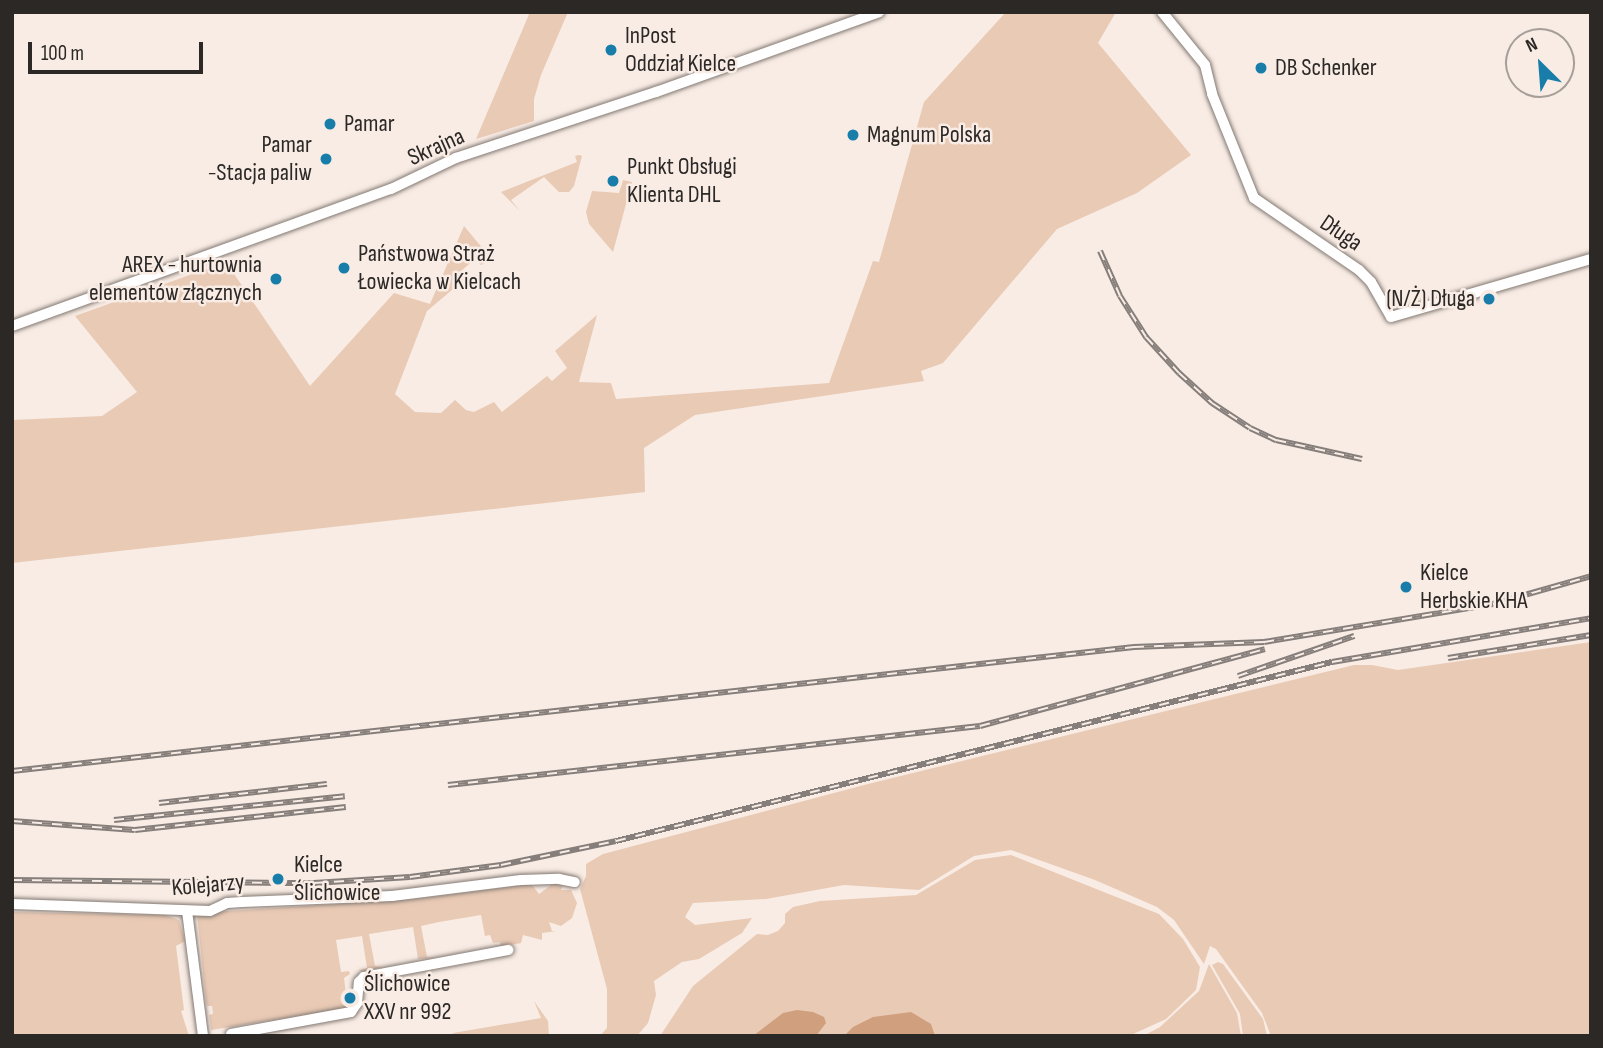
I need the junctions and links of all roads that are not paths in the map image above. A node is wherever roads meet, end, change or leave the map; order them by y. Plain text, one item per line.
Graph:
1 (879, 12) edge
2 (1162, 12) edge
3 (1591, 259) edge
4 (12, 326) edge
5 (575, 882) dead end
6 (12, 904) edge
7 (187, 911) junction
8 (508, 950) dead end
9 (230, 1034) edge
10 (203, 1036) edge

1 - 4 street, Skrajna
2 - 3 street, Długa
5 - 7 street, Kolejarzy
6 - 7 street, Kolejarzy
7 - 10 street
8 - 9 street

